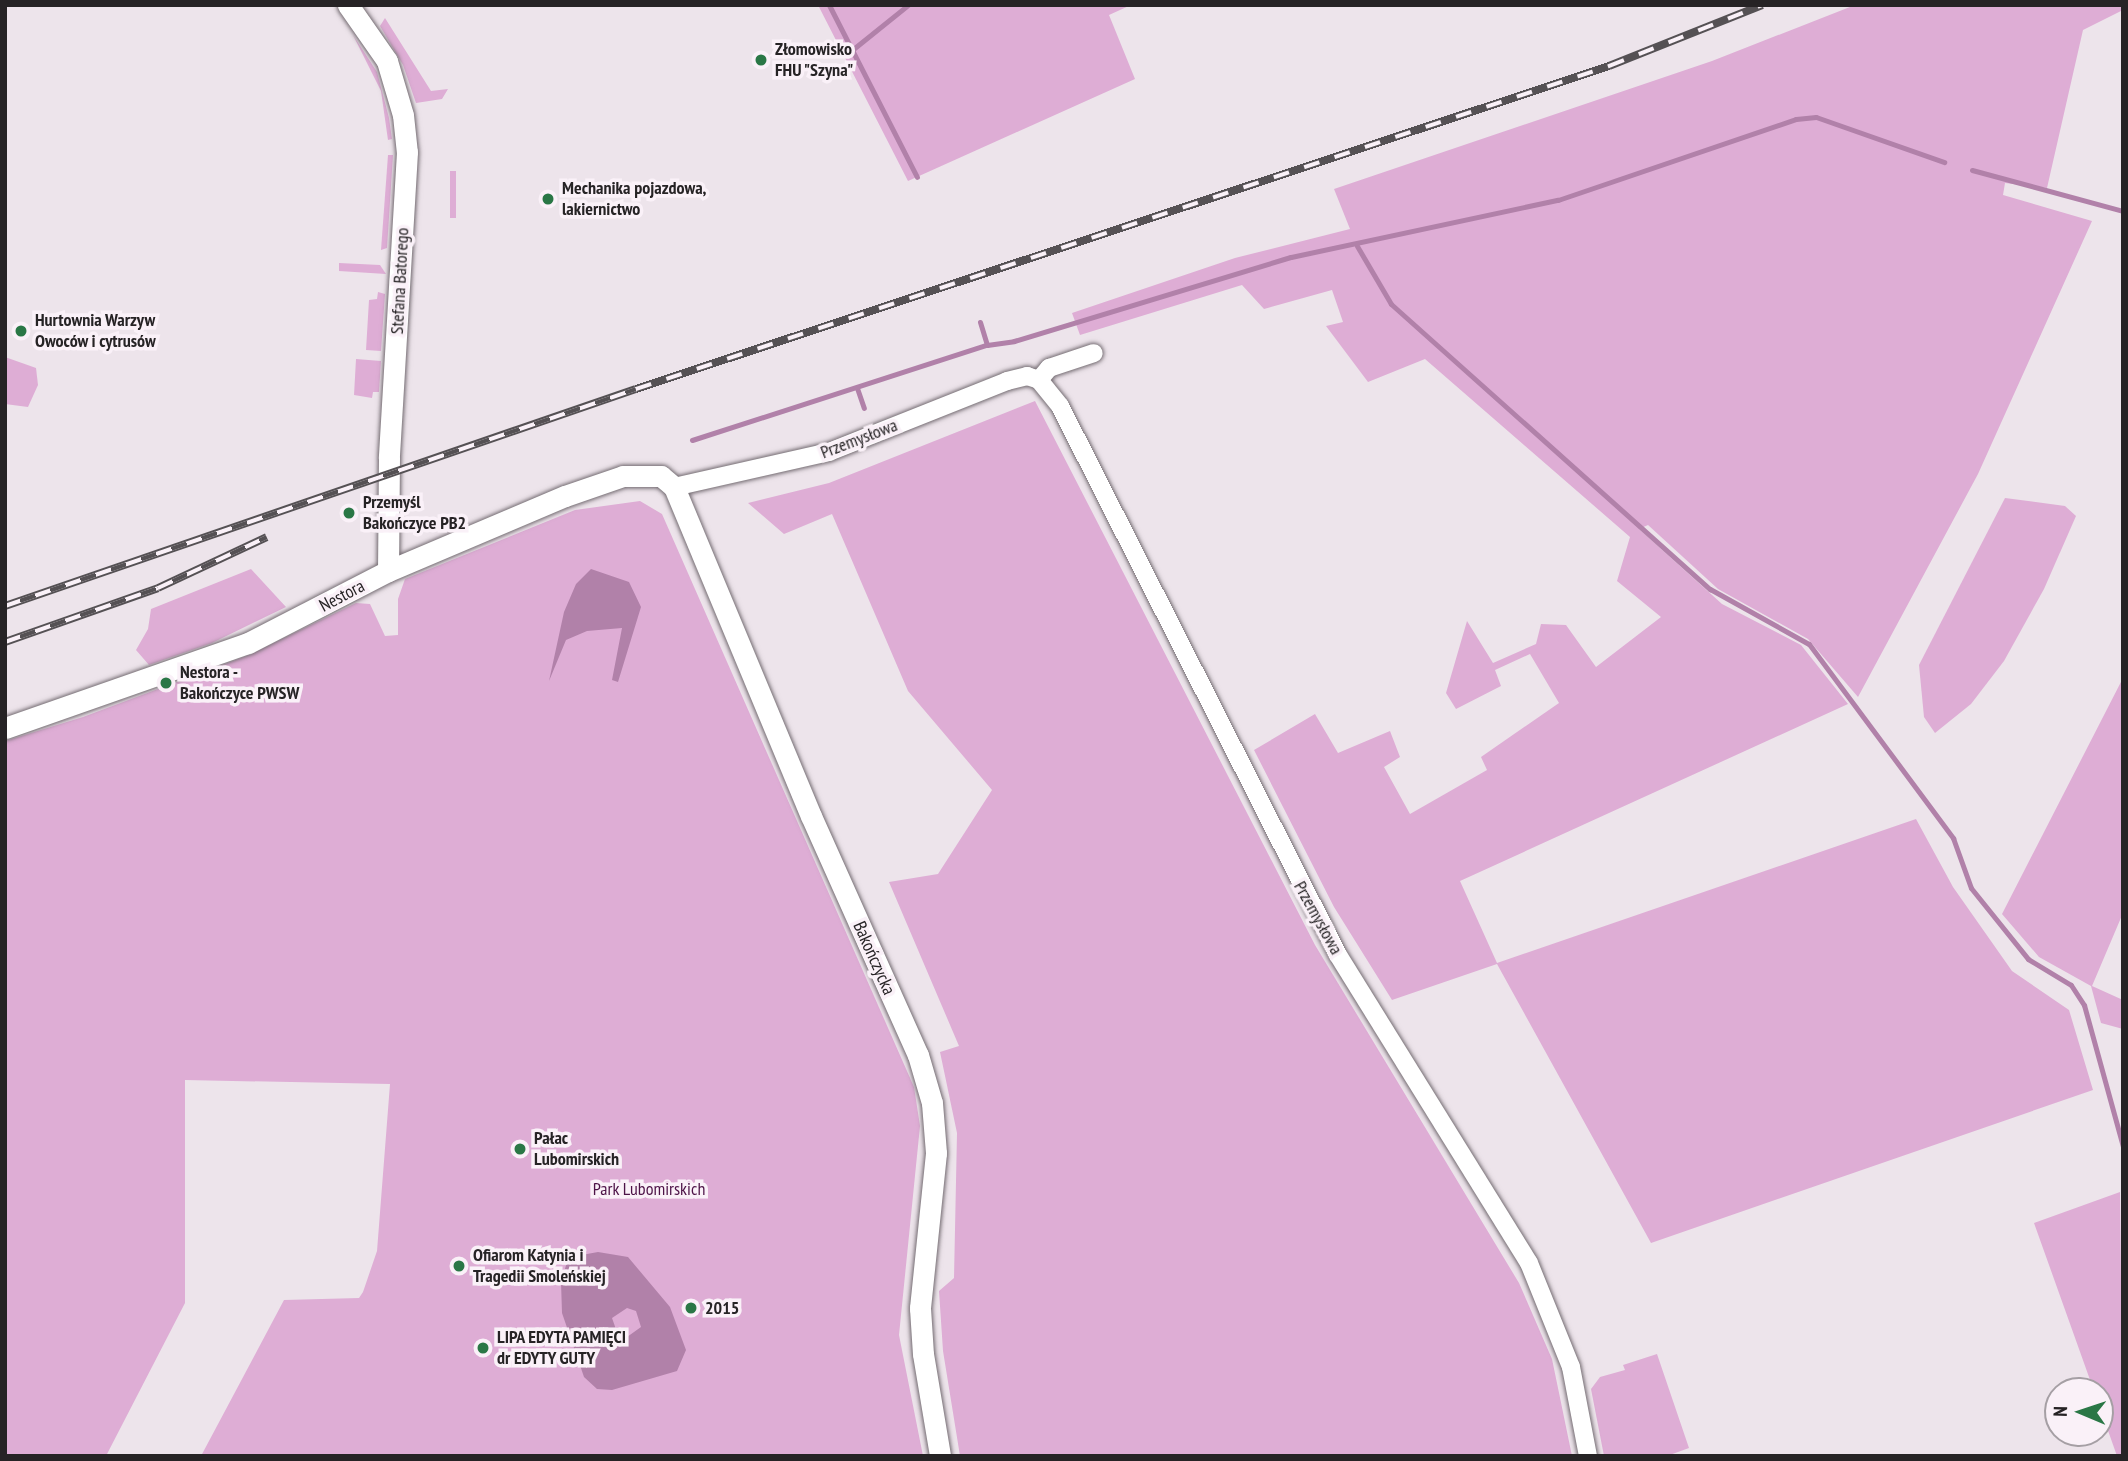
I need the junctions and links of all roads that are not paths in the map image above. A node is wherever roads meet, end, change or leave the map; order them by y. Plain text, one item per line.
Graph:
1 (348, 5) edge
2 (1094, 353) dead end
3 (1039, 380) junction
4 (674, 487) junction
5 (388, 571) junction
6 (5, 728) edge
7 (940, 1456) edge
8 (1588, 1456) edge

1 - 5 street, Stefana Batorego
2 - 3 street, Przemysłowa
3 - 4 street, Przemysłowa
3 - 8 street, Przemysłowa
4 - 5 street, Nestora
4 - 7 street, Bakończycka
5 - 6 street, Nestora

